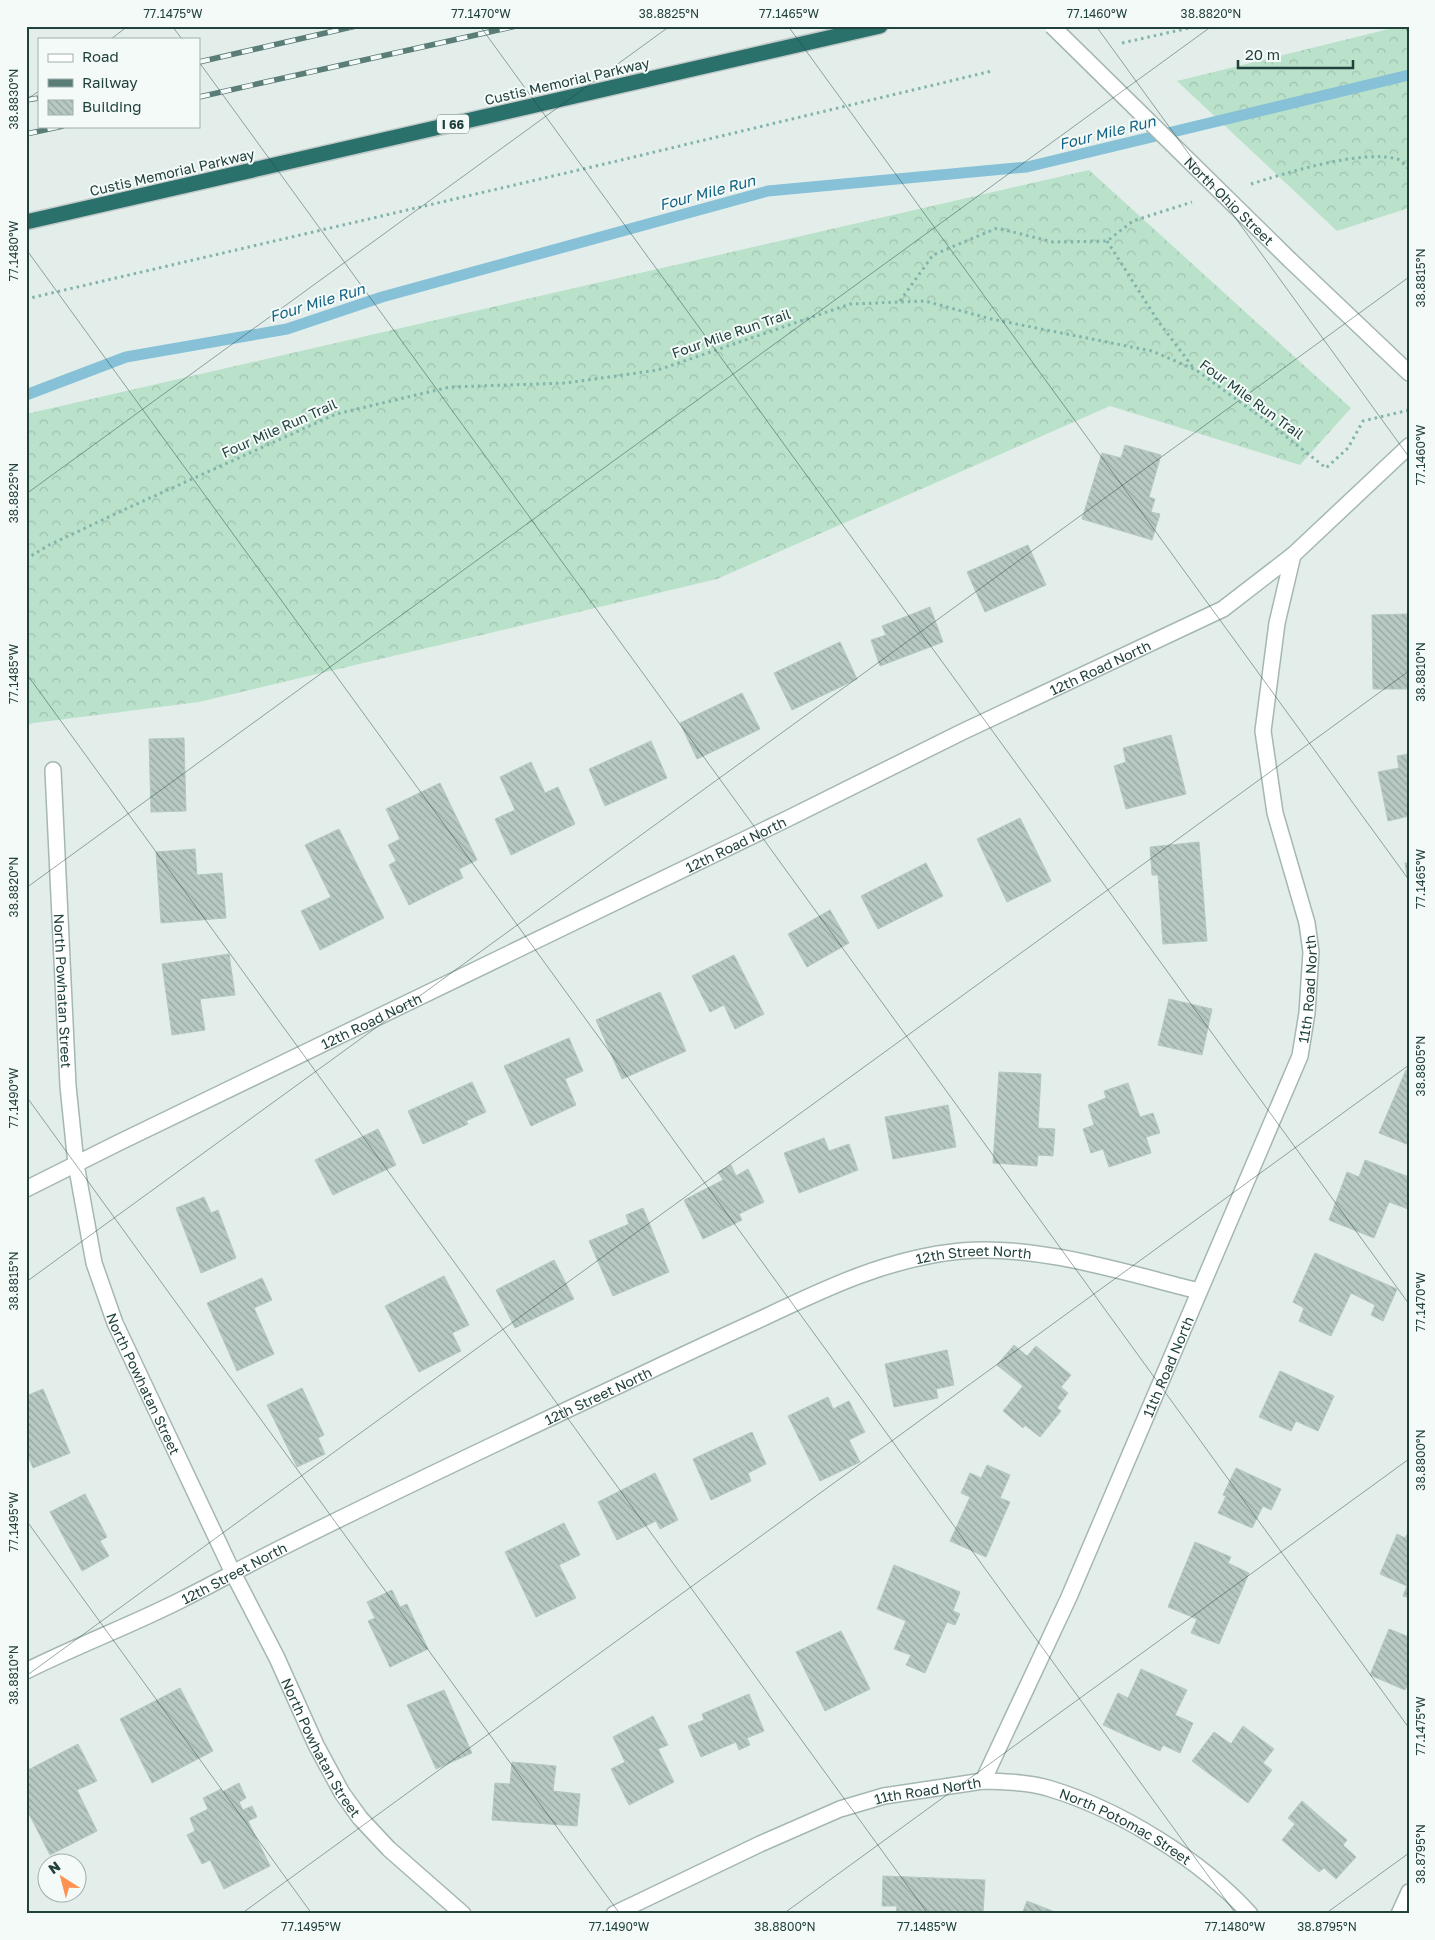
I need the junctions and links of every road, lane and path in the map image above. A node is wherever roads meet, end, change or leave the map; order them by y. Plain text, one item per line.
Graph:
1 (880, 26) edge
2 (1052, 26) edge
3 (1198, 26) edge
4 (1122, 43) dead end
5 (992, 71) dead end
6 (1409, 169) edge
7 (1242, 187) dead end
8 (1197, 201) dead end
9 (26, 222) edge
10 (1108, 241) junction
11 (26, 299) edge
12 (899, 302) junction
13 (1196, 370) junction
14 (1409, 372) edge
15 (1409, 410) edge
16 (1409, 446) edge
17 (1293, 555) junction
18 (26, 559) edge
19 (52, 770) dead end
20 (76, 1164) junction
21 (26, 1189) edge
22 (1199, 1291) junction
23 (233, 1573) junction
24 (26, 1671) edge
25 (983, 1781) junction
26 (1409, 1892) edge
27 (463, 1914) edge
28 (614, 1914) edge
29 (1250, 1914) edge
30 (1398, 1914) edge

1 - 9 highway, Custis Memorial Parkway / I 66
2 - 14 street, North Ohio Street, bridge
3 - 4 path
5 - 11 path
6 - 7 path
8 - 10 path
10 - 12 path
10 - 13 path
12 - 13 path, Four Mile Run Trail
12 - 18 path, Four Mile Run Trail
13 - 15 path, Four Mile Run Trail
16 - 17 street, 12th Road North
17 - 20 street, 12th Road North
17 - 22 street, 11th Road North
19 - 20 street, North Powhatan Street
20 - 21 street, 12th Road North
20 - 23 street, North Powhatan Street
22 - 23 street, 12th Street North
22 - 25 street, 11th Road North
23 - 24 street, 12th Street North
23 - 27 street, North Powhatan Street
25 - 28 street, 11th Road North
25 - 29 street, North Potomac Street
26 - 30 street

